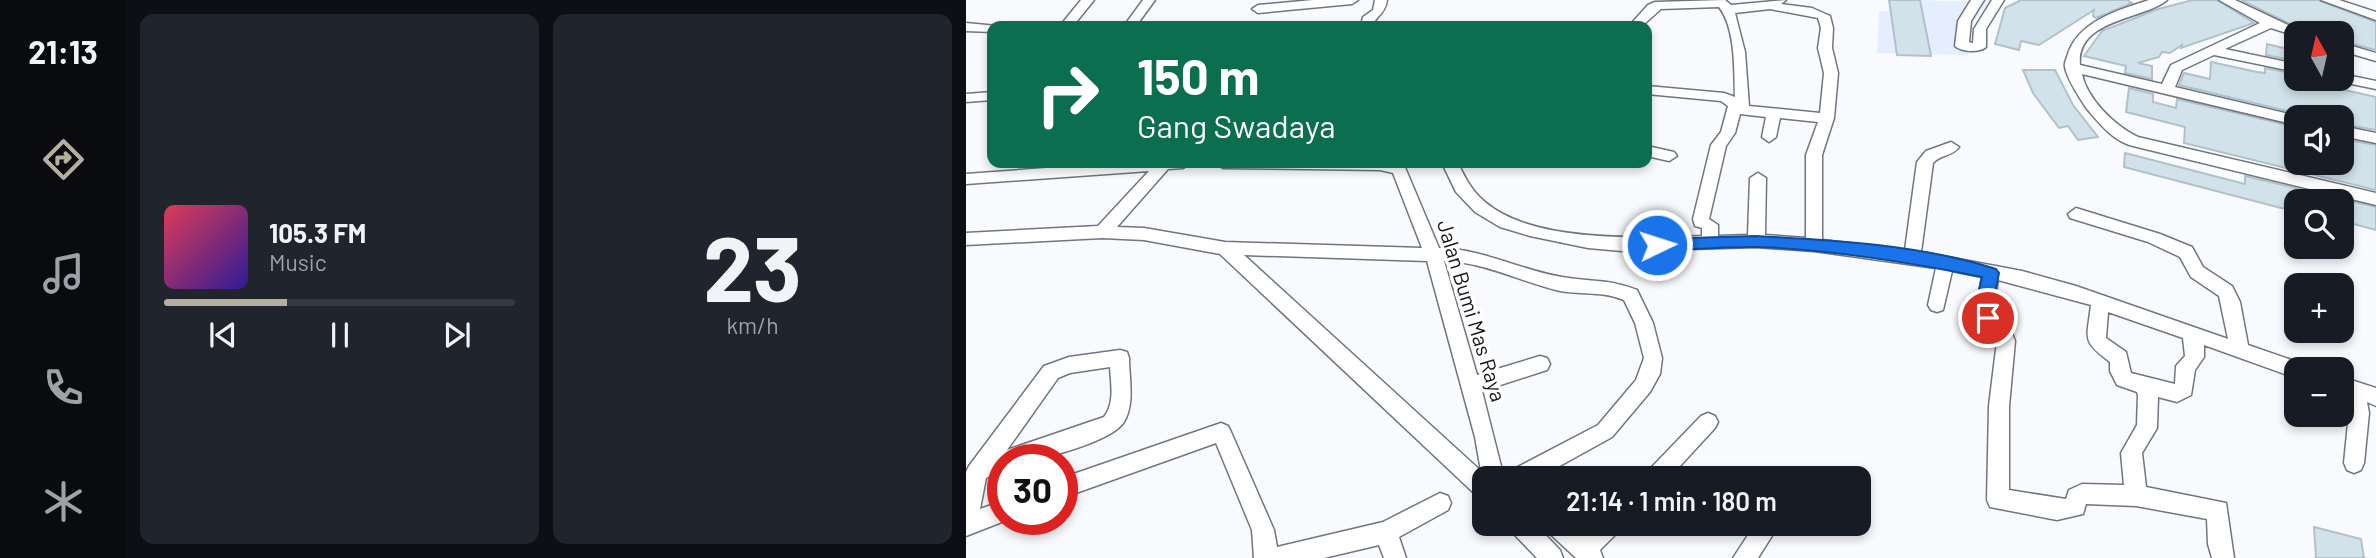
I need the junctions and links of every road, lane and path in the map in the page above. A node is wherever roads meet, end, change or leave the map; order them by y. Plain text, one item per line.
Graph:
1 (1088, 0) edge
2 (1149, 0) edge
3 (1352, 0) edge
4 (1381, 0) edge
5 (1978, 0) edge
6 (1996, 0) edge
7 (2161, 0) edge
8 (2225, 0) edge
9 (2327, 0) edge
10 (1775, 2) edge
11 (1655, 3) edge
12 (1256, 4) edge
13 (1730, 9) junction
14 (2376, 16) edge
15 (1070, 21) edge
16 (1134, 21) edge
17 (1368, 21) edge
18 (1639, 21) edge
19 (2270, 23) junction
20 (966, 27) edge
21 (987, 28) edge
22 (2284, 28) edge
23 (2214, 51) junction
24 (2354, 51) edge
25 (2376, 57) edge
26 (2284, 66) edge
27 (2071, 67) junction
28 (2354, 80) edge
29 (2376, 85) edge
30 (1652, 90) edge
31 (2166, 91) junction
32 (987, 96) edge
33 (966, 98) edge
34 (1739, 110) junction
35 (1774, 113) junction
36 (2284, 117) edge
37 (1827, 118) junction
38 (2354, 133) edge
39 (1769, 137) dead end
40 (2376, 138) edge
41 (1951, 147) dead end
42 (1652, 152) edge
43 (1669, 156) dead end
44 (1087, 168) edge
45 (1160, 168) edge
46 (1397, 168) edge
47 (1452, 168) edge
48 (1758, 178) dead end
49 (966, 179) edge
50 (2376, 199) edge
51 (2076, 214) dead end
52 (1102, 232) junction
53 (966, 239) edge
54 (1710, 242) junction
55 (1756, 242) junction
56 (1814, 245) junction
57 (1225, 248) junction
58 (1434, 257) junction
59 (1912, 257) junction
60 (1945, 265) junction
61 (1991, 273) junction
62 (2100, 301) junction
63 (1937, 305) dead end
64 (2192, 334) junction
65 (2240, 351) junction
66 (1540, 364) dead end
67 (2284, 366) edge
68 (1470, 386) junction
69 (2144, 386) junction
70 (2354, 389) edge
71 (2376, 397) edge
72 (2354, 403) edge
73 (1708, 422) dead end
74 (2354, 463) dead end
75 (1479, 466) edge
76 (1491, 466) edge
77 (1541, 466) edge
78 (1666, 466) edge
79 (982, 467) junction
80 (1078, 482) edge
81 (2136, 496) junction
82 (1440, 503) dead end
83 (987, 517) edge
84 (966, 525) edge
85 (1386, 532) junction
86 (1531, 536) edge
87 (1569, 536) edge
88 (1601, 536) edge
89 (1760, 536) edge
90 (1588, 554) edge
91 (1265, 558) edge
92 (1277, 558) edge
93 (1395, 558) edge
94 (1552, 558) edge
95 (1744, 558) edge
96 (2223, 558) edge

1 - 15 street
2 - 16 street
3 - 12 street
4 - 17 street
5 - 6 street
7 - 27 street
8 - 19 street
9 - 14 street
10 - 13 street
10 - 37 street
11 - 13 street
11 - 18 street
13 - 34 street
19 - 22 street
19 - 23 street
20 - 21 street
23 - 26 street
23 - 31 street
24 - 25 street
27 - 31 street
27 - 50 street
28 - 29 street
30 - 34 street
31 - 36 street
32 - 33 street
34 - 35 street
34 - 54 street
35 - 37 street
35 - 39 street
37 - 56 street
38 - 40 street
41 - 59 street
42 - 43 street
44 - 49 street
45 - 52 street
46 - 58 street, Jalan Bumi Mas Raya
47 - 54 street
48 - 55 street
51 - 65 street
52 - 53 street
52 - 57 street
54 - 55 street
55 - 56 street
56 - 59 street
57 - 58 street
57 - 75 street
58 - 68 street, Jalan Bumi Mas Raya
58 - 77 street
59 - 60 street
60 - 61 street
60 - 63 street
61 - 62 street
61 - 81 street
62 - 64 street
62 - 69 street
64 - 65 street
64 - 69 street
65 - 67 street
66 - 68 street
68 - 76 street, Jalan Bumi Mas Raya
69 - 81 street
70 - 71 street
72 - 74 street
73 - 78 street
79 - 79 street
79 - 84 street
80 - 91 street
81 - 96 street
82 - 85 street
83 - 84 street
85 - 92 street
85 - 93 street
86 - 94 street
87 - 90 street
88 - 90 street
89 - 95 street

